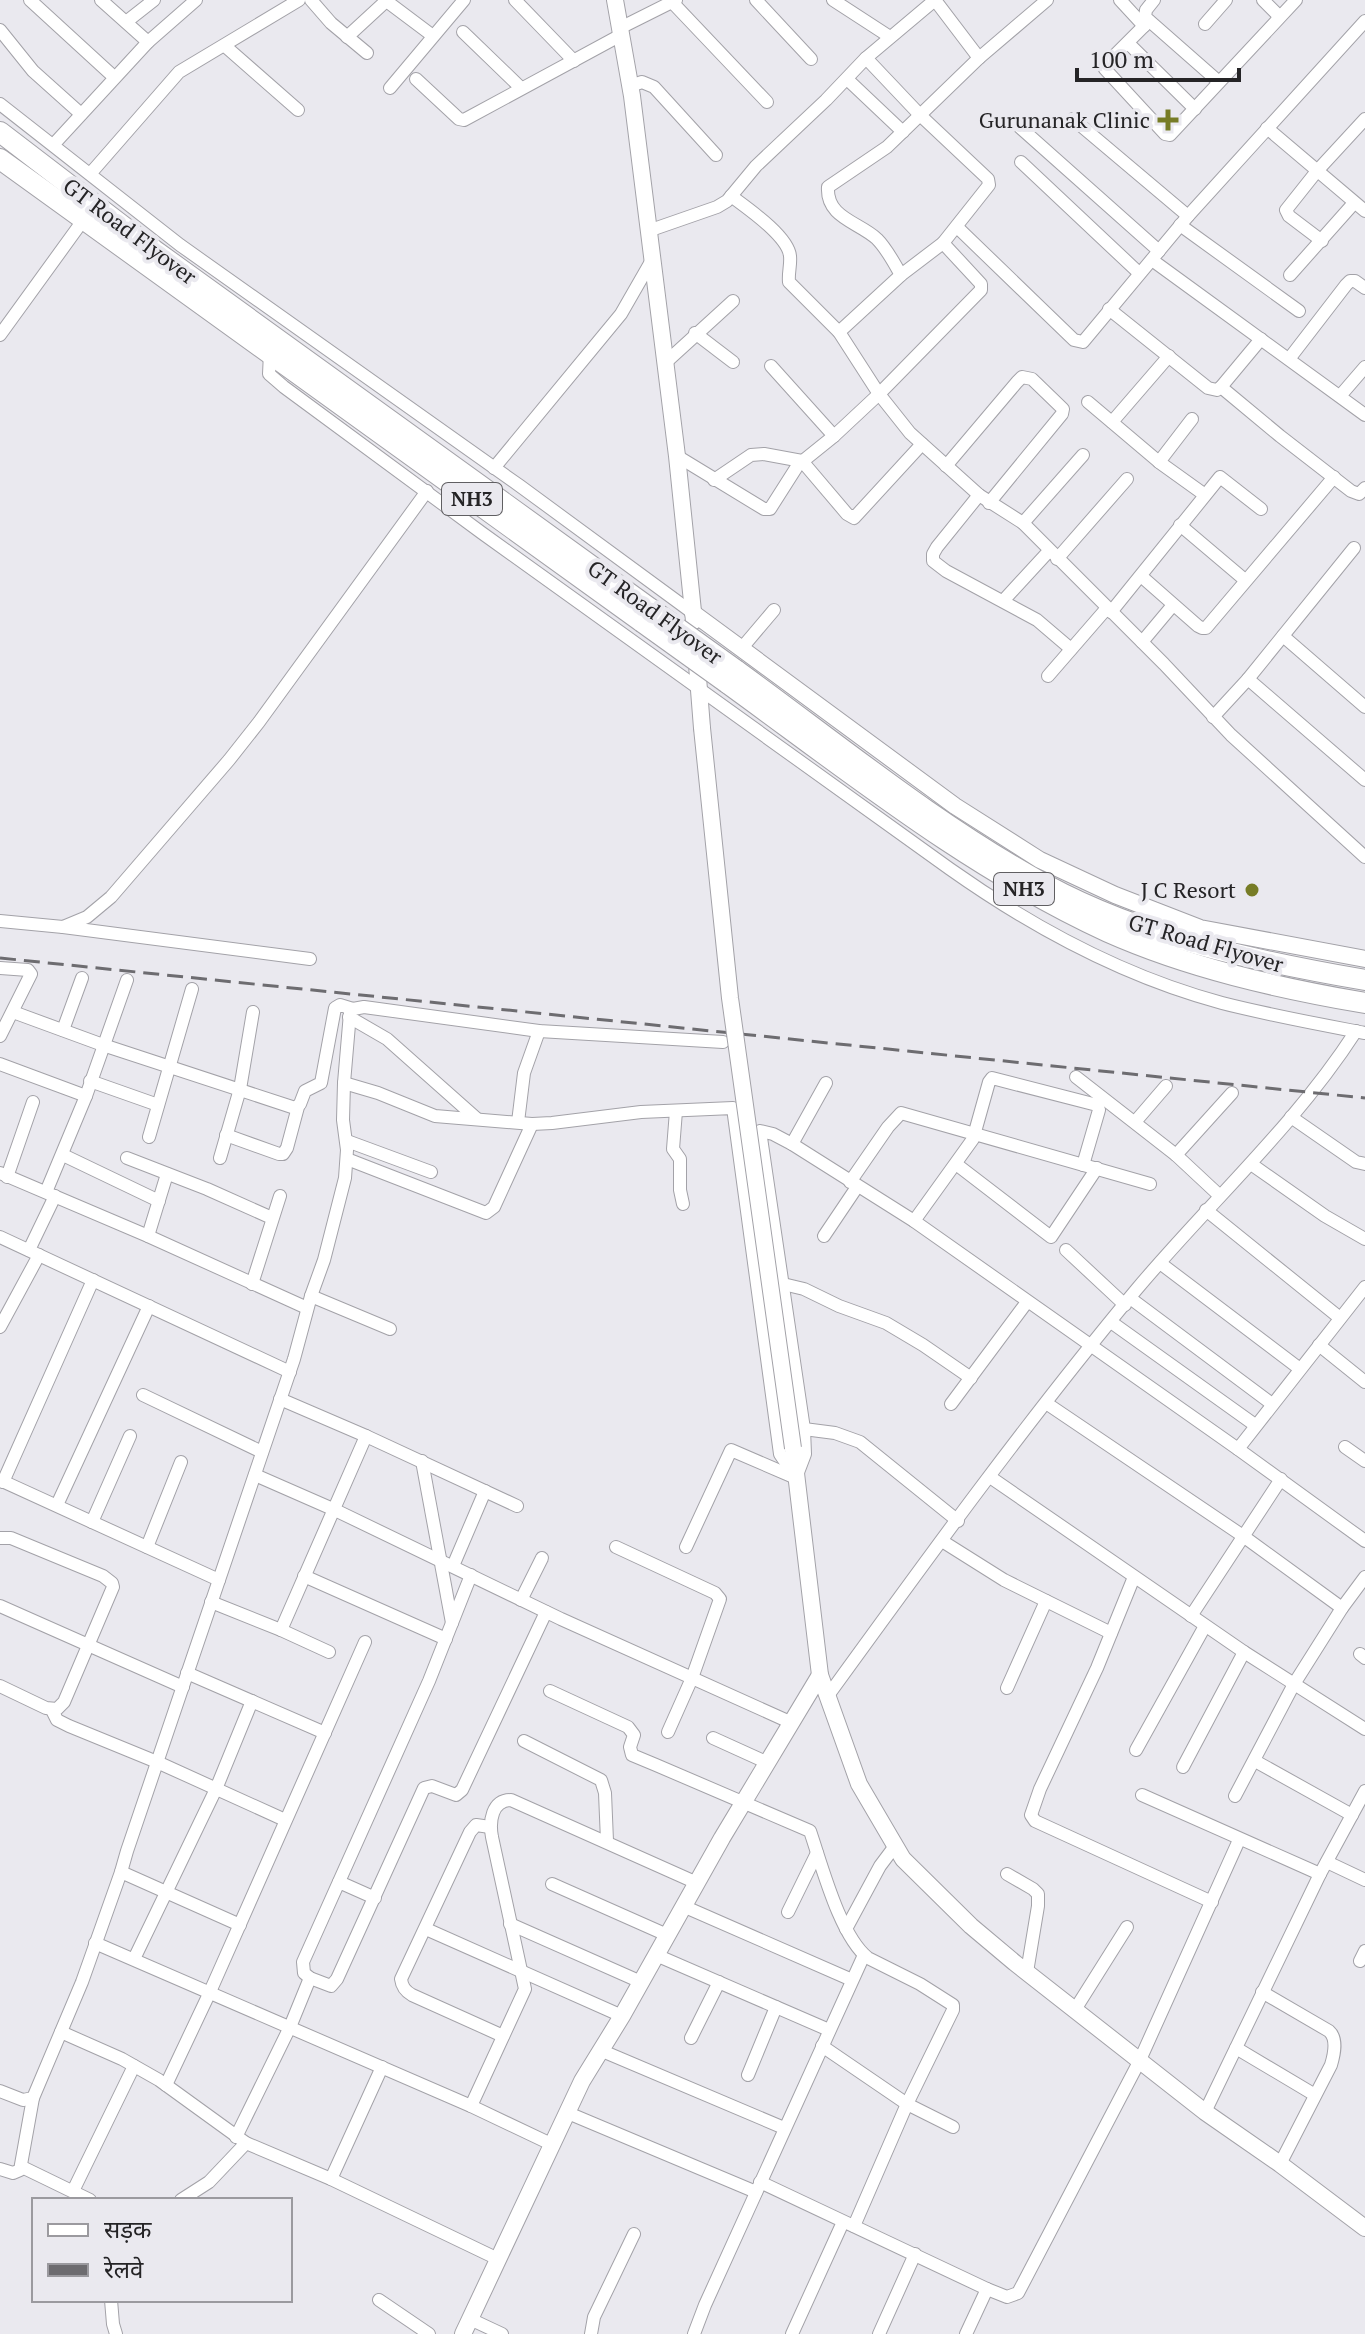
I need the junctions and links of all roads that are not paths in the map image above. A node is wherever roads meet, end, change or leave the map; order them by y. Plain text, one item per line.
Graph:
1 (30, 0) edge
2 (101, 0) edge
3 (154, 0) edge
4 (196, 0) edge
5 (299, 0) edge
6 (311, 0) edge
7 (385, 0) edge
8 (464, 0) edge
9 (515, 0) edge
10 (615, 0) edge
11 (756, 0) edge
12 (833, 0) edge
13 (935, 0) edge
14 (1047, 0) edge
15 (1120, 0) edge
16 (1154, 0) edge
17 (1226, 0) edge
18 (1263, 0) edge
19 (1296, 0) edge
20 (674, 1) edge
21 (1279, 16) junction
22 (1365, 21) edge
23 (126, 22) junction
24 (1146, 23) junction
25 (1205, 24) dead end
26 (0, 30) edge
27 (463, 32) dead end
28 (620, 32) junction
29 (433, 36) junction
30 (347, 37) junction
31 (890, 37) junction
32 (148, 42) junction
33 (1128, 43) junction
34 (225, 46) junction
35 (367, 53) dead end
36 (866, 58) junction
37 (979, 58) junction
38 (811, 59) dead end
39 (574, 61) junction
40 (114, 77) junction
41 (416, 79) dead end
42 (847, 79) junction
43 (1219, 82) junction
44 (630, 86) junction
45 (390, 88) dead end
46 (521, 88) junction
47 (767, 102) dead end
48 (0, 104) edge
49 (1195, 109) junction
50 (298, 110) dead end
51 (81, 114) junction
52 (920, 115) junction
53 (1073, 119) dead end
54 (1365, 119) edge
55 (1014, 122) dead end
56 (1267, 128) junction
57 (0, 132) edge
58 (903, 132) junction
59 (54, 144) junction
60 (716, 155) dead end
61 (0, 159) edge
62 (1021, 162) dead end
63 (1317, 171) junction
64 (90, 174) junction
65 (731, 196) junction
66 (1360, 207) edge
67 (84, 219) junction
68 (1184, 221) junction
69 (957, 227) junction
70 (648, 231) junction
71 (1322, 241) junction
72 (943, 243) junction
73 (1156, 255) junction
74 (652, 260) junction
75 (1139, 273) junction
76 (901, 275) junction
77 (1290, 275) dead end
78 (1365, 288) edge
79 (733, 301) dead end
80 (1109, 309) junction
81 (1299, 311) dead end
82 (290, 321) junction
83 (839, 332) junction
84 (695, 333) junction
85 (0, 335) edge
86 (1261, 339) junction
87 (274, 346) junction
88 (1169, 356) junction
89 (1289, 359) junction
90 (733, 362) dead end
91 (665, 363) junction
92 (771, 366) dead end
93 (1365, 367) edge
94 (1221, 387) junction
95 (879, 394) junction
96 (1340, 396) junction
97 (1088, 402) dead end
98 (1365, 415) edge
99 (1192, 419) dead end
100 (1112, 422) junction
101 (834, 436) junction
102 (922, 444) junction
103 (1083, 455) dead end
104 (677, 456) junction
105 (802, 461) junction
106 (1159, 462) junction
107 (946, 466) junction
108 (494, 468) junction
109 (1334, 477) junction
110 (1127, 479) dead end
111 (714, 480) junction
112 (1365, 488) edge
113 (427, 491) junction
114 (1205, 495) junction
115 (984, 499) junction
116 (1261, 509) dead end
117 (1023, 523) junction
118 (1180, 525) junction
119 (1354, 548) dead end
120 (1053, 555) junction
121 (1141, 576) junction
122 (1245, 580) junction
123 (1003, 601) junction
124 (1173, 605) junction
125 (774, 610) dead end
126 (1109, 610) junction
127 (693, 613) junction
128 (1283, 636) junction
129 (1142, 642) junction
130 (741, 649) junction
131 (1071, 649) junction
132 (1048, 676) dead end
133 (732, 677) junction
134 (1248, 679) junction
135 (699, 688) junction
136 (1365, 707) edge
137 (1213, 717) junction
138 (1365, 780) edge
139 (1365, 857) edge
140 (0, 921) edge
141 (63, 927) junction
142 (310, 959) dead end
143 (1365, 959) edge
144 (0, 968) edge
145 (82, 978) dead end
146 (127, 980) dead end
147 (1365, 980) edge
148 (192, 989) dead end
149 (1365, 1003) edge
150 (8, 1012) edge
151 (253, 1012) dead end
152 (351, 1013) junction
153 (63, 1030) junction
154 (539, 1031) junction
155 (1360, 1032) edge
156 (0, 1036) edge
157 (723, 1042) dead end
158 (103, 1045) junction
159 (0, 1064) edge
160 (169, 1066) junction
161 (1076, 1077) dead end
162 (90, 1081) junction
163 (344, 1083) junction
164 (826, 1083) dead end
165 (1166, 1086) dead end
166 (240, 1089) junction
167 (1232, 1093) dead end
168 (86, 1096) junction
169 (33, 1102) dead end
170 (158, 1105) junction
171 (298, 1107) junction
172 (676, 1111) junction
173 (1291, 1117) junction
174 (476, 1118) junction
175 (518, 1122) junction
176 (1135, 1122) junction
177 (532, 1124) junction
178 (976, 1133) junction
179 (226, 1135) junction
180 (149, 1137) dead end
181 (347, 1141) junction
182 (792, 1144) junction
183 (63, 1155) junction
184 (1176, 1155) junction
185 (127, 1158) dead end
186 (220, 1158) dead end
187 (347, 1159) junction
188 (956, 1164) junction
189 (1251, 1164) junction
190 (1365, 1164) edge
191 (1083, 1165) junction
192 (1097, 1168) junction
193 (431, 1172) dead end
194 (167, 1174) junction
195 (4, 1175) edge
196 (854, 1184) junction
197 (1150, 1184) dead end
198 (51, 1194) junction
199 (280, 1196) dead end
200 (1220, 1196) junction
201 (159, 1201) junction
202 (683, 1204) dead end
203 (1206, 1210) junction
204 (272, 1218) junction
205 (914, 1221) junction
206 (148, 1236) junction
207 (824, 1236) dead end
208 (0, 1238) edge
209 (1365, 1239) edge
210 (1066, 1250) dead end
211 (34, 1253) junction
212 (1160, 1263) junction
213 (93, 1280) junction
214 (252, 1284) junction
215 (783, 1284) junction
216 (1365, 1287) edge
217 (1127, 1301) junction
218 (309, 1302) junction
219 (1027, 1302) junction
220 (149, 1306) junction
221 (1340, 1318) junction
222 (1111, 1322) junction
223 (0, 1327) edge
224 (390, 1329) dead end
225 (1319, 1345) junction
226 (1091, 1348) junction
227 (1300, 1369) junction
228 (290, 1372) junction
229 (971, 1378) junction
230 (1365, 1382) edge
231 (143, 1395) dead end
232 (280, 1399) junction
233 (1046, 1403) junction
234 (951, 1404) dead end
235 (1272, 1404) junction
236 (1255, 1425) junction
237 (804, 1429) junction
238 (130, 1436) dead end
239 (366, 1436) junction
240 (1345, 1447) dead end
241 (1238, 1449) junction
242 (262, 1452) junction
243 (422, 1461) junction
244 (1365, 1461) edge
245 (181, 1462) dead end
246 (255, 1475) junction
247 (990, 1477) junction
248 (796, 1478) junction
249 (1281, 1479) junction
250 (1, 1481) edge
251 (485, 1491) junction
252 (57, 1505) junction
253 (517, 1506) dead end
254 (335, 1510) junction
255 (958, 1521) junction
256 (92, 1522) junction
257 (1243, 1536) junction
258 (0, 1538) edge
259 (942, 1541) junction
260 (1365, 1541) edge
261 (147, 1547) junction
262 (616, 1547) dead end
263 (686, 1547) dead end
264 (542, 1558) dead end
265 (439, 1560) junction
266 (453, 1566) junction
267 (471, 1575) junction
268 (304, 1576) junction
269 (1134, 1577) junction
270 (1365, 1577) edge
271 (219, 1580) junction
272 (521, 1600) junction
273 (1046, 1601) junction
274 (211, 1602) junction
275 (0, 1606) edge
276 (1342, 1608) junction
277 (546, 1612) junction
278 (1191, 1616) junction
279 (452, 1623) junction
280 (1205, 1626) junction
281 (281, 1630) junction
282 (1111, 1633) junction
283 (446, 1639) junction
284 (365, 1642) dead end
285 (90, 1644) junction
286 (329, 1652) dead end
287 (1244, 1652) junction
288 (187, 1673) junction
289 (820, 1675) junction
290 (692, 1678) junction
291 (1294, 1684) junction
292 (0, 1686) edge
293 (183, 1687) junction
294 (1007, 1688) dead end
295 (550, 1691) dead end
296 (827, 1697) junction
297 (252, 1701) junction
298 (52, 1710) junction
299 (792, 1723) junction
300 (1365, 1729) edge
301 (668, 1732) dead end
302 (325, 1733) junction
303 (713, 1738) dead end
304 (524, 1741) dead end
305 (1136, 1750) dead end
306 (1255, 1761) junction
307 (157, 1762) junction
308 (768, 1763) junction
309 (1183, 1767) dead end
310 (216, 1789) junction
311 (1365, 1791) edge
312 (1142, 1795) dead end
313 (1235, 1796) dead end
314 (744, 1803) junction
315 (1352, 1815) junction
316 (285, 1820) junction
317 (490, 1827) junction
318 (1239, 1840) junction
319 (607, 1841) junction
320 (895, 1846) junction
321 (817, 1853) junction
322 (1327, 1862) junction
323 (121, 1872) junction
324 (1007, 1874) dead end
325 (1320, 1874) junction
326 (1365, 1880) edge
327 (339, 1882) junction
328 (697, 1883) junction
329 (552, 1884) dead end
330 (167, 1892) junction
331 (375, 1898) junction
332 (1212, 1902) junction
333 (683, 1906) junction
334 (788, 1912) dead end
335 (510, 1924) junction
336 (240, 1925) junction
337 (1127, 1927) dead end
338 (426, 1929) junction
339 (846, 1929) junction
340 (667, 1935) junction
341 (95, 1943) junction
342 (656, 1955) junction
343 (864, 1955) junction
344 (134, 1959) junction
345 (520, 1971) junction
346 (1027, 1972) junction
347 (310, 1978) junction
348 (852, 1980) junction
349 (641, 1982) junction
350 (719, 1982) junction
351 (1262, 1992) junction
352 (209, 1994) junction
353 (776, 2007) junction
354 (1076, 2008) junction
355 (622, 2016) junction
356 (290, 2027) junction
357 (829, 2030) junction
358 (61, 2032) junction
359 (503, 2036) junction
360 (691, 2038) dead end
361 (822, 2046) junction
362 (1236, 2048) junction
363 (600, 2050) junction
364 (1139, 2062) junction
365 (134, 2066) junction
366 (382, 2067) junction
367 (748, 2075) dead end
368 (166, 2085) junction
369 (0, 2091) edge
370 (1315, 2095) junction
371 (33, 2098) junction
372 (907, 2104) junction
373 (471, 2106) junction
374 (1205, 2112) junction
375 (568, 2113) junction
376 (953, 2127) dead end
377 (784, 2128) junction
378 (241, 2140) junction
379 (551, 2144) junction
380 (1280, 2164) junction
381 (22, 2167) junction
382 (0, 2169) edge
383 (331, 2179) junction
384 (758, 2187) junction
385 (74, 2195) edge
386 (184, 2198) edge
387 (848, 2224) junction
388 (1365, 2228) edge
389 (634, 2234) dead end
390 (915, 2254) junction
391 (498, 2259) junction
392 (987, 2289) junction
393 (379, 2300) dead end
394 (111, 2302) edge
395 (466, 2327) edge
396 (700, 2332) edge
397 (116, 2334) edge
398 (429, 2334) edge
399 (502, 2334) edge
400 (591, 2334) edge
401 (792, 2334) edge
402 (879, 2334) edge
403 (966, 2334) edge

1 - 40 street
2 - 23 street
3 - 23 street
4 - 32 street
5 - 34 street
6 - 30 street
7 - 29 street
7 - 30 street
8 - 29 street
9 - 39 street
10 - 28 street
11 - 38 street
12 - 31 street
13 - 31 street
13 - 37 street
14 - 37 street
15 - 24 street
16 - 24 street
17 - 25 street
18 - 21 street
19 - 21 street
20 - 28 street
20 - 47 street
21 - 43 street
22 - 56 street
23 - 32 street
24 - 33 street
24 - 43 street
26 - 51 street
27 - 46 street
28 - 39 street
28 - 44 street
29 - 45 street
30 - 35 street
31 - 36 street
32 - 40 street
33 - 49 street
33 - 49 street
34 - 50 street
34 - 64 street
36 - 42 street
36 - 52 street
37 - 52 street
39 - 46 street
40 - 51 street
41 - 46 street
42 - 58 street
42 - 65 street
43 - 49 street
44 - 60 street
44 - 70 street
48 - 59 street
51 - 59 street
52 - 58 street
52 - 69 street
53 - 68 street
54 - 63 street
55 - 73 street
56 - 63 street
56 - 68 street
57 - 87 highway, GT Road Flyover / NH3
58 - 76 street
59 - 64 street
61 - 67 highway, GT Road Flyover / NH3
62 - 75 street
63 - 66 street
63 - 71 street
64 - 82 street
65 - 70 street
65 - 83 street
66 - 71 street
67 - 85 street
67 - 87 highway, GT Road Flyover / NH3
68 - 73 street
68 - 81 street
69 - 72 street
69 - 80 street
70 - 74 street
71 - 77 street
72 - 76 street
72 - 95 street
73 - 75 street
73 - 86 street
74 - 91 street
74 - 108 street
75 - 80 street
76 - 83 street
78 - 89 street
79 - 84 street
80 - 88 street
82 - 87 highway
82 - 108 street
83 - 95 street
84 - 90 street
84 - 91 street
86 - 89 street
86 - 94 street
87 - 113 street
87 - 133 highway, GT Road Flyover / NH3, bridge
88 - 94 street
88 - 100 street
89 - 96 street
91 - 104 street
92 - 101 street
93 - 96 street
94 - 109 street
95 - 101 street
95 - 102 street
96 - 98 street
97 - 100 street
99 - 106 street
100 - 106 street
101 - 105 street
102 - 105 street
102 - 107 street
103 - 117 street
104 - 111 street
104 - 127 street
105 - 111 street
105 - 111 street
106 - 114 street
107 - 115 street
107 - 115 street
108 - 127 street
109 - 112 street
109 - 122 street
110 - 120 street
113 - 135 street
113 - 141 street
114 - 116 street
114 - 118 street
115 - 117 street
115 - 123 street
117 - 120 street
118 - 121 street
118 - 122 street
119 - 128 street
120 - 123 street
120 - 126 street
121 - 124 street
121 - 126 street
122 - 124 street
123 - 131 street
124 - 129 street
125 - 130 street
126 - 129 street
126 - 131 street
127 - 130 street
127 - 135 street
128 - 134 street
128 - 136 street
129 - 137 street
130 - 143 street
131 - 132 street
133 - 147 highway, GT Road Flyover / NH3
133 - 149 highway, GT Road Flyover / NH3
134 - 137 street
134 - 138 street
135 - 155 street
135 - 248 street, bridge
137 - 139 street
140 - 141 street
141 - 142 street
144 - 150 street
145 - 153 street
146 - 158 street
148 - 160 street
150 - 153 street
150 - 156 street
151 - 166 street
152 - 154 street
152 - 163 street
152 - 171 street
152 - 174 street
153 - 158 street
154 - 157 street
154 - 175 street
155 - 173 street
158 - 160 street
158 - 162 street
159 - 168 street
160 - 166 street
160 - 170 street
161 - 176 street
162 - 168 street
162 - 170 street
163 - 174 street
163 - 181 street
164 - 182 street
165 - 176 street
166 - 171 street
166 - 179 street
167 - 184 street
168 - 183 street
169 - 195 street
170 - 180 street
171 - 179 street
172 - 177 street
172 - 202 street
172 - 248 street
173 - 189 street
173 - 190 street
174 - 175 street
175 - 177 street
176 - 184 street
177 - 187 street
178 - 188 street
178 - 191 street
178 - 191 street
178 - 196 street
179 - 186 street
181 - 187 street
181 - 193 street
182 - 196 street
182 - 215 street
183 - 198 street
183 - 201 street
184 - 200 street
185 - 194 street
187 - 218 street
188 - 192 street
188 - 205 street
189 - 200 street
189 - 209 street
191 - 192 street
192 - 197 street
194 - 201 street
194 - 204 street
195 - 198 street
196 - 205 street
196 - 207 street
198 - 206 street
198 - 211 street
199 - 204 street
200 - 203 street
201 - 206 street
203 - 212 street
203 - 221 street
204 - 214 street
205 - 219 street
206 - 214 street
208 - 211 street
210 - 217 street
211 - 213 street
211 - 223 street
212 - 217 street
212 - 227 street
213 - 220 street
213 - 250 street
214 - 218 street
215 - 229 street
215 - 237 street
216 - 221 street
217 - 222 street
217 - 235 street
218 - 224 street
218 - 228 street
219 - 226 street
219 - 229 street
220 - 228 street
220 - 252 street
221 - 225 street
222 - 226 street
222 - 236 street
225 - 227 street
225 - 230 street
226 - 233 street
226 - 241 street
227 - 235 street
228 - 232 street
229 - 234 street
231 - 242 street
232 - 239 street
232 - 242 street
233 - 247 street
233 - 257 street
235 - 236 street
236 - 241 street
237 - 248 street
237 - 255 street
238 - 256 street
239 - 243 street
239 - 254 street
240 - 244 street
241 - 249 street
242 - 246 street
243 - 251 street
243 - 265 street
245 - 261 street
246 - 254 street
246 - 271 street
247 - 255 street
247 - 269 street
248 - 263 street
248 - 289 street
249 - 257 street
249 - 260 street
250 - 252 street
251 - 253 street
251 - 266 street
252 - 256 street
254 - 265 street
254 - 268 street
255 - 259 street
256 - 261 street
257 - 276 street
257 - 278 street
258 - 285 street
259 - 273 street
259 - 296 street
261 - 271 street
262 - 290 street
264 - 272 street
265 - 266 street
265 - 279 street
266 - 267 street
267 - 272 street
267 - 279 street
268 - 281 street
268 - 283 street
269 - 278 street
269 - 282 street
270 - 276 street
271 - 274 street
272 - 277 street
273 - 282 street
273 - 294 street
274 - 281 street
274 - 288 street
275 - 285 street
276 - 291 street
277 - 290 street
277 - 331 street
278 - 280 street
279 - 283 street
280 - 287 street
280 - 305 street
281 - 286 street
282 - 332 street
283 - 327 street
284 - 302 street
285 - 293 street
285 - 298 street
287 - 291 street
287 - 309 street
288 - 293 street
288 - 297 street
289 - 296 street
289 - 299 street
290 - 299 street
290 - 301 street
291 - 300 street
291 - 306 street
292 - 298 street
293 - 307 street
295 - 314 street
296 - 320 street
297 - 302 street
297 - 310 street
298 - 307 street
299 - 308 street
302 - 316 street
303 - 308 street
304 - 319 street
306 - 313 street
306 - 315 street
307 - 310 street
307 - 323 street
308 - 314 street
310 - 316 street
310 - 330 street
311 - 315 street
312 - 318 street
314 - 321 street
314 - 328 street
315 - 322 street
316 - 336 street
317 - 319 street
317 - 335 street
317 - 338 street
318 - 325 street
318 - 332 street
319 - 328 street
320 - 339 street
320 - 346 street
321 - 334 street
321 - 339 street
322 - 325 street
322 - 326 street
323 - 330 street
323 - 341 street
324 - 346 street
325 - 351 street
327 - 331 street
327 - 347 street
328 - 333 street
329 - 340 street
330 - 336 street
330 - 344 street
331 - 347 street
332 - 364 street
333 - 340 street
333 - 348 street
335 - 345 street
335 - 349 street
336 - 352 street
337 - 354 street
338 - 345 street
338 - 359 street
339 - 343 street
340 - 342 street
341 - 344 street
341 - 358 street
342 - 349 street
342 - 350 street
343 - 348 street
343 - 372 street
344 - 352 street
345 - 355 street
345 - 359 street
346 - 354 street
347 - 356 street
348 - 357 street
349 - 355 street
350 - 353 street
350 - 360 street
351 - 362 street
351 - 370 street
352 - 356 street
352 - 368 street
353 - 357 street
353 - 367 street
354 - 364 street
355 - 363 street
356 - 366 street
356 - 378 street
357 - 361 street
358 - 365 street
358 - 371 street
359 - 373 street
361 - 372 street
361 - 377 street
362 - 370 street
362 - 374 street
363 - 375 street
363 - 377 street
364 - 374 street
364 - 392 street
365 - 368 street
365 - 385 street
366 - 373 street
366 - 383 street
368 - 378 street
369 - 371 street
370 - 380 street
371 - 381 street
372 - 376 street
372 - 387 street
373 - 379 street
374 - 380 street
375 - 379 street
375 - 384 street
377 - 384 street
378 - 383 street
378 - 386 street
379 - 391 street
380 - 388 street
381 - 382 street
381 - 385 street
383 - 391 street
384 - 387 street
384 - 396 street
387 - 390 street
387 - 401 street
389 - 400 street
390 - 392 street
390 - 402 street
391 - 395 street
392 - 403 street
393 - 398 street
394 - 397 street
395 - 399 street

